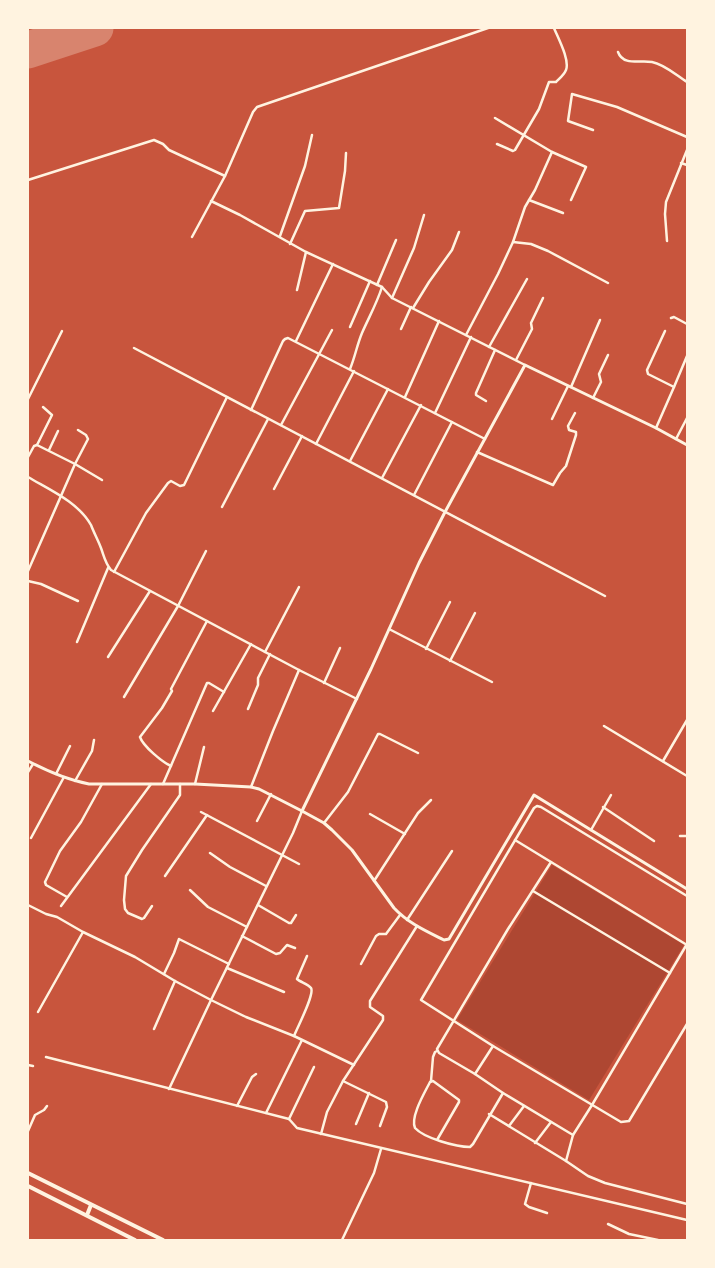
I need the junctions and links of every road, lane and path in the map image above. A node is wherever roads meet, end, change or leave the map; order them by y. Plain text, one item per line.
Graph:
1 (488, 28) edge
2 (554, 28) edge
3 (618, 52) dead end
4 (687, 82) edge
5 (495, 118) dead end
6 (593, 130) dead end
7 (312, 135) dead end
8 (524, 135) junction
9 (687, 137) edge
10 (497, 144) dead end
11 (687, 150) edge
12 (552, 152) junction
13 (346, 153) dead end
14 (681, 163) junction
15 (687, 165) edge
16 (225, 176) junction
17 (28, 180) edge
18 (529, 200) junction
19 (571, 200) dead end
20 (211, 201) junction
21 (563, 213) dead end
22 (424, 215) dead end
23 (459, 232) dead end
24 (280, 236) junction
25 (192, 237) dead end
26 (396, 240) dead end
27 (667, 240) dead end
28 (514, 242) junction
29 (290, 244) junction
30 (306, 252) junction
31 (334, 264) junction
32 (527, 279) dead end
33 (370, 281) junction
34 (608, 283) dead end
35 (377, 285) junction
36 (382, 287) junction
37 (297, 290) dead end
38 (392, 298) junction
39 (542, 298) dead end
40 (412, 308) junction
41 (671, 318) dead end
42 (600, 320) dead end
43 (439, 321) junction
44 (687, 324) edge
45 (350, 327) dead end
46 (401, 329) dead end
47 (332, 330) dead end
48 (62, 331) dead end
49 (665, 331) dead end
50 (466, 334) junction
51 (471, 337) junction
52 (296, 341) junction
53 (489, 347) junction
54 (134, 348) dead end
55 (495, 350) junction
56 (320, 354) junction
57 (608, 355) dead end
58 (687, 356) edge
59 (516, 360) junction
60 (525, 365) junction
61 (350, 369) junction
62 (354, 371) junction
63 (569, 387) junction
64 (674, 387) junction
65 (388, 389) junction
66 (227, 397) junction
67 (405, 397) junction
68 (28, 399) edge
69 (593, 399) junction
70 (486, 401) dead end
71 (421, 406) junction
72 (43, 407) dead end
73 (251, 410) junction
74 (435, 413) junction
75 (575, 413) dead end
76 (687, 418) edge
77 (268, 419) junction
78 (552, 419) dead end
79 (452, 422) junction
80 (281, 425) junction
81 (656, 428) junction
82 (78, 430) dead end
83 (58, 431) dead end
84 (302, 436) junction
85 (485, 439) junction
86 (676, 439) junction
87 (316, 444) junction
88 (37, 445) junction
89 (687, 445) edge
90 (49, 450) junction
91 (477, 452) junction
92 (28, 456) edge
93 (350, 461) junction
94 (74, 464) junction
95 (28, 477) edge
96 (382, 478) junction
97 (102, 480) dead end
98 (274, 489) dead end
99 (414, 495) junction
100 (60, 496) junction
101 (222, 507) dead end
102 (445, 512) junction
103 (206, 551) dead end
104 (108, 567) junction
105 (28, 571) edge
106 (114, 572) junction
107 (28, 581) edge
108 (299, 587) dead end
109 (150, 591) junction
110 (605, 596) dead end
111 (78, 601) dead end
112 (450, 602) dead end
113 (178, 606) junction
114 (475, 613) dead end
115 (207, 621) junction
116 (389, 629) junction
117 (77, 642) dead end
118 (251, 644) junction
119 (340, 648) dead end
120 (426, 649) junction
121 (266, 652) junction
122 (270, 654) junction
123 (108, 657) dead end
124 (450, 662) junction
125 (299, 670) junction
126 (324, 682) junction
127 (492, 682) dead end
128 (224, 692) junction
129 (124, 697) dead end
130 (357, 699) junction
131 (248, 709) dead end
132 (213, 711) dead end
133 (687, 720) edge
134 (604, 726) dead end
135 (94, 740) dead end
136 (70, 746) dead end
137 (204, 747) dead end
138 (418, 753) dead end
139 (28, 761) edge
140 (663, 761) junction
141 (32, 764) junction
142 (171, 766) junction
143 (28, 772) edge
144 (56, 774) junction
145 (687, 776) edge
146 (64, 777) junction
147 (75, 781) junction
148 (103, 783) junction
149 (151, 784) junction
150 (163, 784) junction
151 (180, 784) junction
152 (195, 784) junction
153 (251, 787) junction
154 (271, 794) junction
155 (611, 795) dead end
156 (431, 800) dead end
157 (603, 807) junction
158 (302, 811) junction
159 (201, 812) dead end
160 (370, 814) dead end
161 (207, 815) junction
162 (257, 821) dead end
163 (324, 823) junction
164 (591, 830) junction
165 (405, 834) junction
166 (680, 836) dead end
167 (687, 836) edge
168 (31, 838) dead end
169 (515, 840) junction
170 (654, 841) dead end
171 (452, 851) dead end
172 (210, 853) dead end
173 (281, 855) junction
174 (551, 862) junction
175 (300, 864) dead end
176 (165, 876) dead end
177 (374, 881) junction
178 (266, 886) junction
179 (687, 889) edge
180 (190, 890) dead end
181 (533, 891) junction
182 (687, 896) edge
183 (66, 897) junction
184 (28, 905) edge
185 (258, 905) junction
186 (61, 906) dead end
187 (152, 906) dead end
188 (400, 915) junction
189 (296, 916) dead end
190 (407, 920) junction
191 (417, 926) junction
192 (247, 927) junction
193 (83, 932) junction
194 (242, 936) junction
195 (687, 944) edge
196 (295, 948) dead end
197 (307, 956) dead end
198 (229, 964) junction
199 (361, 964) dead end
200 (227, 968) junction
201 (670, 973) junction
202 (164, 974) junction
203 (175, 981) junction
204 (284, 992) dead end
205 (211, 1000) junction
206 (38, 1012) dead end
207 (454, 1022) junction
208 (687, 1024) edge
209 (154, 1029) dead end
210 (294, 1036) junction
211 (302, 1040) junction
212 (493, 1046) junction
213 (437, 1051) junction
214 (46, 1057) dead end
215 (28, 1065) edge
216 (354, 1065) junction
217 (33, 1066) dead end
218 (314, 1067) dead end
219 (256, 1074) dead end
220 (475, 1074) junction
221 (343, 1081) junction
222 (431, 1081) junction
223 (169, 1089) junction
224 (369, 1093) junction
225 (503, 1093) junction
226 (592, 1105) junction
227 (47, 1106) dead end
228 (237, 1106) junction
229 (524, 1106) junction
230 (266, 1113) junction
231 (489, 1114) junction
232 (289, 1119) junction
233 (551, 1122) junction
234 (356, 1124) dead end
235 (380, 1126) dead end
236 (509, 1127) junction
237 (28, 1131) edge
238 (321, 1134) junction
239 (572, 1135) junction
240 (437, 1140) junction
241 (535, 1143) junction
242 (381, 1149) junction
243 (566, 1161) junction
244 (28, 1172) edge
245 (531, 1183) junction
246 (28, 1186) edge
247 (687, 1204) edge
248 (91, 1205) junction
249 (547, 1213) dead end
250 (87, 1215) junction
251 (687, 1220) edge
252 (608, 1224) dead end
253 (136, 1240) edge
254 (163, 1240) edge
255 (342, 1240) edge
256 (658, 1240) edge

1 - 16 street
2 - 8 street
3 - 4 street
5 - 8 street
6 - 9 street
7 - 24 street
8 - 10 street
8 - 12 street
11 - 14 street
12 - 18 street
12 - 19 street
13 - 29 street
14 - 15 street
14 - 27 street
16 - 17 street
16 - 20 street
18 - 21 street
18 - 28 street
20 - 24 street
20 - 25 street
22 - 38 street
23 - 40 street
24 - 29 street
26 - 35 street
28 - 34 street
28 - 50 street
29 - 30 street
30 - 31 street
30 - 37 street
31 - 33 street
31 - 52 street
32 - 53 street
33 - 35 street
33 - 45 street
35 - 36 street
36 - 38 street
36 - 61 street
38 - 40 street
39 - 59 street
40 - 43 street
40 - 46 street
41 - 44 street
42 - 63 street
43 - 50 street
43 - 67 street
47 - 56 street
48 - 68 street
49 - 64 street
50 - 51 street
51 - 53 street
51 - 74 street
52 - 56 street
52 - 73 street
53 - 55 street
54 - 66 street
55 - 59 street
55 - 70 street
56 - 61 street
56 - 80 street
57 - 69 street
58 - 64 street
59 - 60 street
60 - 63 street
60 - 85 street
61 - 62 street
62 - 65 street
62 - 87 street
63 - 69 street
63 - 78 street
64 - 81 street
65 - 67 street
65 - 93 street
66 - 73 street
66 - 106 street
67 - 71 street
69 - 81 street
71 - 74 street
71 - 96 street
72 - 88 street
73 - 77 street
74 - 79 street
75 - 91 street
76 - 86 street
77 - 80 street
77 - 101 street
79 - 85 street
79 - 99 street
80 - 84 street
81 - 86 street
82 - 94 street
83 - 90 street
84 - 87 street
84 - 98 street
85 - 91 street
86 - 89 street
87 - 93 street
88 - 90 street
88 - 92 street
90 - 94 street
91 - 102 street
93 - 96 street
94 - 97 street
94 - 100 street
95 - 100 street
96 - 99 street
99 - 102 street
100 - 104 street
100 - 105 street
102 - 110 street
102 - 116 street
103 - 113 street
104 - 106 street
104 - 117 street
106 - 109 street
107 - 111 street
108 - 121 street
109 - 113 street
109 - 123 street
112 - 120 street
113 - 115 street
113 - 129 street
114 - 124 street
115 - 118 street
115 - 142 street
116 - 120 street
116 - 130 street
118 - 121 street
118 - 128 street
119 - 126 street
120 - 124 street
121 - 122 street
122 - 125 street
122 - 131 street
124 - 127 street
125 - 126 street
125 - 153 street
126 - 130 street
128 - 132 street
128 - 142 street
130 - 158 street
133 - 140 street
134 - 140 street
135 - 147 street
136 - 144 street
137 - 152 street
138 - 163 street
139 - 141 street
140 - 145 street
141 - 143 street
141 - 144 street
142 - 150 street
144 - 146 street
146 - 147 street
146 - 168 street
147 - 148 street
148 - 149 street
148 - 183 street
149 - 150 street
149 - 183 street
150 - 151 street
151 - 152 street
151 - 187 street
152 - 153 street
153 - 154 street
154 - 158 street
154 - 162 street
155 - 157 street
156 - 165 street
157 - 164 street
157 - 170 street
158 - 163 street
158 - 173 street
159 - 161 street
160 - 165 street
161 - 173 street
161 - 176 street
163 - 177 street
164 - 179 street
164 - 191 street
165 - 177 street
166 - 167 street
169 - 174 street
169 - 182 street
169 - 207 street
171 - 190 street
172 - 178 street
173 - 175 street
173 - 178 street
174 - 181 street
174 - 195 street
177 - 188 street
178 - 185 street
180 - 192 street
181 - 201 street
181 - 207 street
183 - 186 street
184 - 193 street
185 - 189 street
185 - 192 street
188 - 190 street
188 - 199 street
190 - 191 street
191 - 216 street
192 - 194 street
193 - 202 street
193 - 206 street
194 - 196 street
194 - 198 street
195 - 201 street
197 - 210 street
198 - 200 street
198 - 202 street
200 - 204 street
200 - 205 street
201 - 226 street
202 - 203 street
203 - 205 street
203 - 209 street
205 - 210 street
205 - 223 street
207 - 212 street
207 - 213 street
208 - 226 street
210 - 211 street
211 - 216 street
211 - 230 street
212 - 220 street
212 - 226 street
213 - 220 street
213 - 222 street
214 - 223 street
215 - 217 street
216 - 221 street
218 - 232 street
219 - 228 street
220 - 225 street
221 - 224 street
221 - 238 street
222 - 240 street
222 - 240 street
223 - 228 street
224 - 234 street
224 - 235 street
225 - 229 street
225 - 231 street
226 - 239 street
227 - 237 street
228 - 230 street
229 - 233 street
229 - 236 street
230 - 232 street
231 - 236 street
231 - 240 street
232 - 238 street
233 - 239 street
233 - 241 street
236 - 241 street
238 - 242 street
239 - 243 street
241 - 243 street
242 - 245 street
242 - 255 street
243 - 247 street
244 - 248 highway
245 - 249 street
245 - 251 street
246 - 250 highway
248 - 250 highway
248 - 254 highway
250 - 253 highway
252 - 256 street

